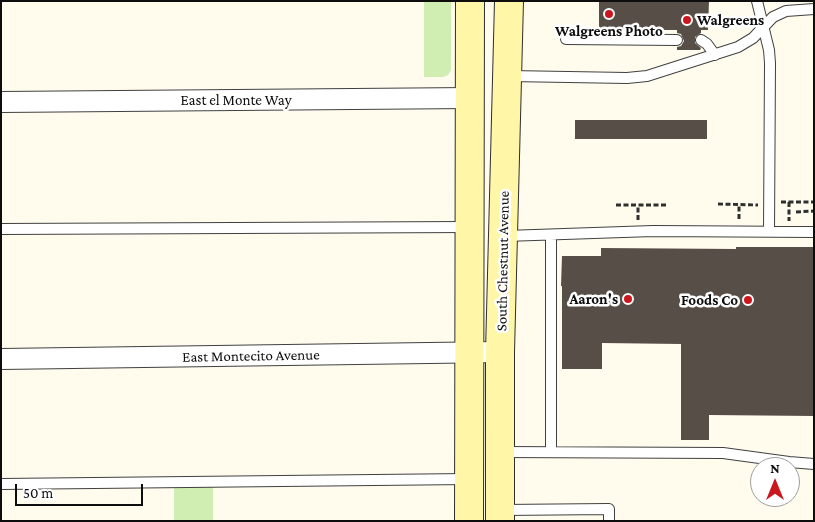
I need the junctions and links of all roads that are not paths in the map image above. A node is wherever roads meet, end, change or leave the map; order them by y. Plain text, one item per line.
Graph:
1 (470, 1) edge
2 (509, 1) edge
3 (757, 1) edge
4 (798, 5) edge
5 (814, 9) edge
6 (762, 27) junction
7 (566, 39) dead end
8 (676, 40) dead end
9 (701, 40) dead end
10 (715, 55) junction
11 (508, 76) junction
12 (470, 98) junction
13 (1, 102) edge
14 (470, 226) junction
15 (1, 229) edge
16 (769, 231) junction
17 (814, 232) edge
18 (503, 236) junction
19 (551, 236) junction
20 (469, 352) junction
21 (500, 352) junction
22 (1, 359) edge
23 (500, 452) junction
24 (551, 452) junction
25 (814, 464) edge
26 (469, 479) junction
27 (1, 484) edge
28 (559, 510) junction
29 (500, 515) edge
30 (469, 521) edge
31 (559, 521) edge
32 (609, 521) edge

1 - 12 main road
2 - 11 main road, South Chestnut Avenue
3 - 6 lane
4 - 5 lane
4 - 6 lane
6 - 10 lane
6 - 16 lane
7 - 8 lane
9 - 10 lane
10 - 11 lane
11 - 18 main road, South Chestnut Avenue
12 - 13 street, East el Monte Way
12 - 14 main road
12 - 18 main road
14 - 15 lane
14 - 20 main road
16 - 17 lane
16 - 19 lane
18 - 19 lane
18 - 21 main road, South Chestnut Avenue
19 - 24 lane
20 - 21 street, East Montecito Avenue
20 - 22 street, East Montecito Avenue
20 - 26 main road
21 - 23 main road, South Chestnut Avenue
23 - 24 lane
23 - 29 main road, South Chestnut Avenue
24 - 25 lane
26 - 27 lane
26 - 30 main road
28 - 29 lane
28 - 31 lane
28 - 32 lane

